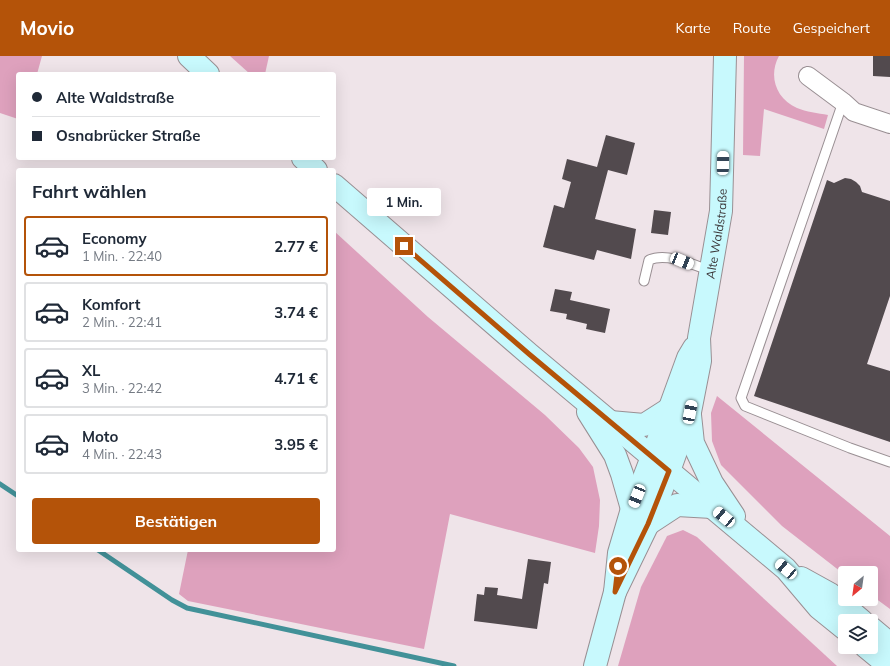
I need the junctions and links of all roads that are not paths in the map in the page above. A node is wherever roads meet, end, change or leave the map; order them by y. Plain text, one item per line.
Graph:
1 (189, 56) edge
2 (725, 56) edge
3 (206, 72) edge
4 (808, 76) dead end
5 (843, 102) junction
6 (890, 124) edge
7 (305, 160) edge
8 (314, 168) edge
9 (336, 187) edge
10 (712, 271) junction
11 (644, 281) dead end
12 (576, 394) junction
13 (680, 411) junction
14 (610, 422) junction
15 (652, 457) junction
16 (890, 462) edge
17 (669, 471) junction
18 (712, 507) junction
19 (632, 509) junction
20 (648, 524) junction
21 (746, 536) junction
22 (786, 569) junction
23 (615, 592) junction
24 (854, 614) edge
25 (838, 623) edge
26 (878, 634) edge
27 (890, 644) edge
28 (874, 654) edge
29 (595, 666) edge
30 (889, 666) edge

1 - 3 main road
2 - 10 main road, Alte Waldstraße
4 - 5 street
5 - 6 street
5 - 16 lane
7 - 8 main road
9 - 12 main road
10 - 11 lane
10 - 13 main road, Alte Waldstraße
12 - 14 main road
12 - 19 main road
13 - 14 main road
13 - 15 main road, Alte Waldstraße
13 - 17 main road, Alte Waldstraße
13 - 21 main road
14 - 15 main road
15 - 17 main road
15 - 19 main road, Alte Waldstraße
17 - 18 main road
17 - 20 main road, Alte Waldstraße
18 - 20 main road
18 - 21 main road
19 - 23 main road, Alte Waldstraße
20 - 23 main road, Alte Waldstraße
21 - 22 main road
22 - 24 main road
22 - 25 main road
23 - 29 main road, Alte Waldstraße
26 - 27 main road
28 - 30 main road

